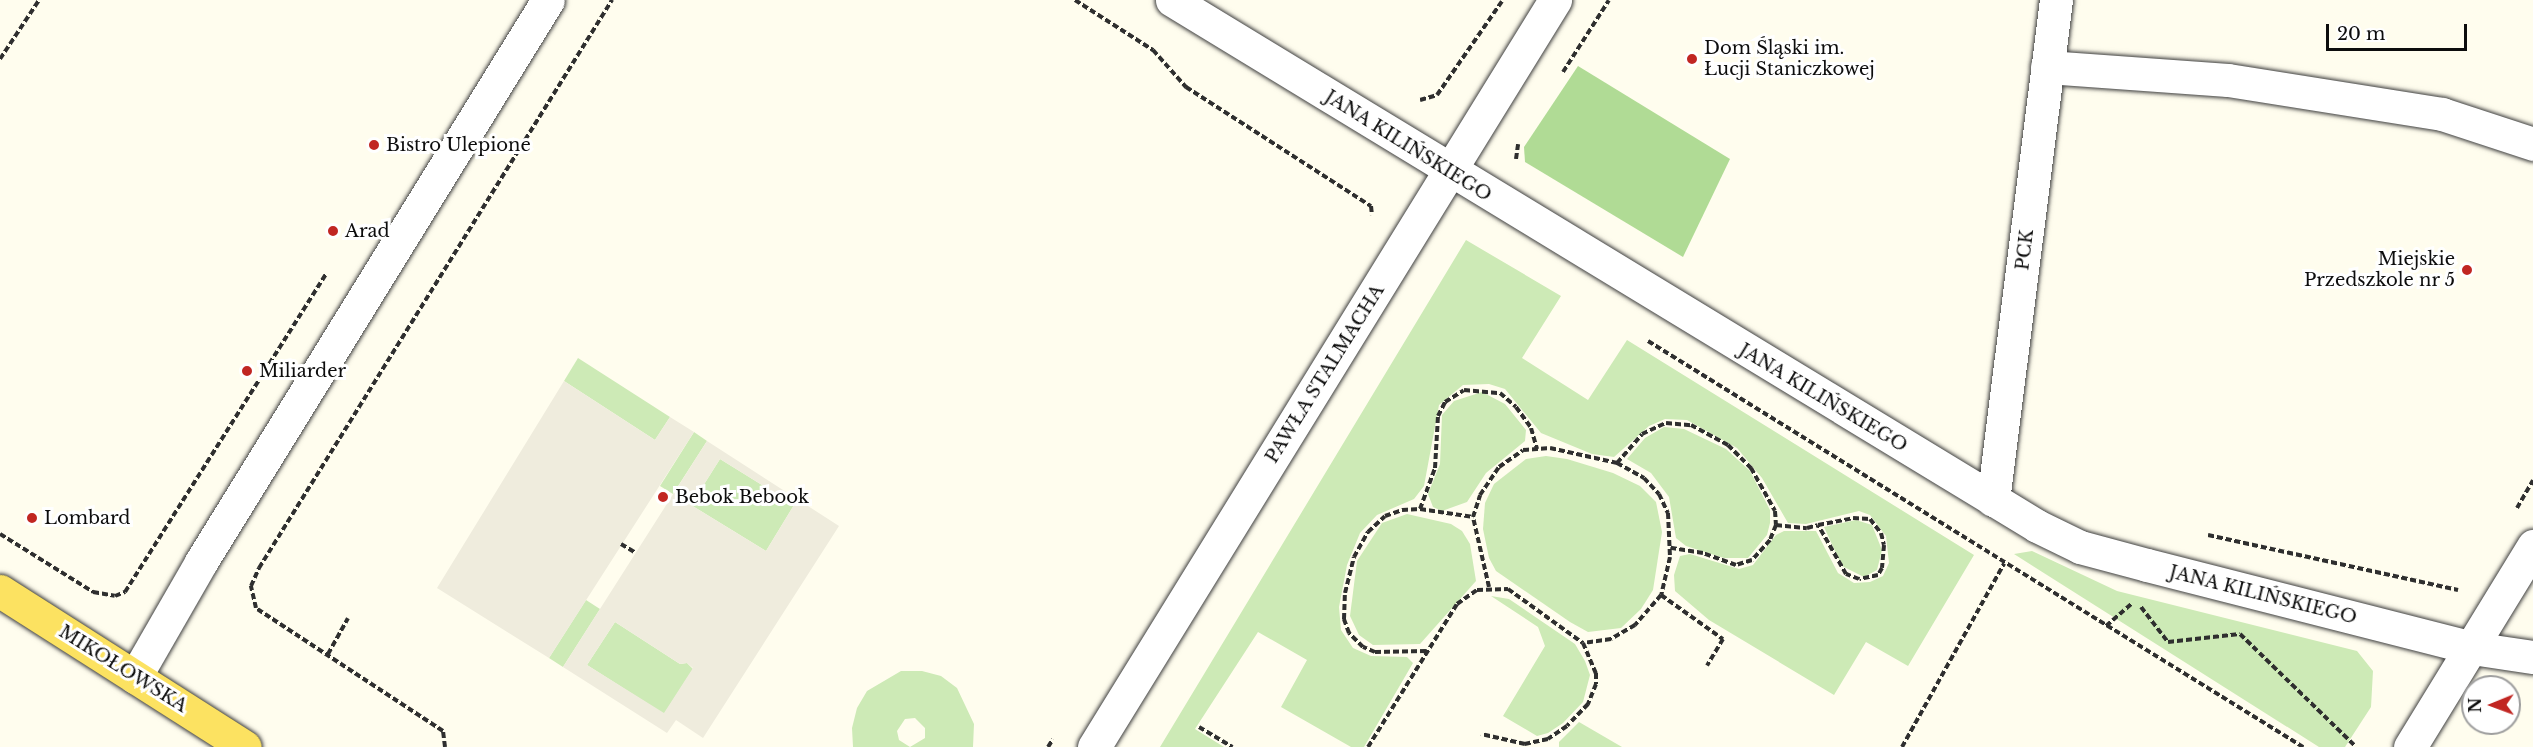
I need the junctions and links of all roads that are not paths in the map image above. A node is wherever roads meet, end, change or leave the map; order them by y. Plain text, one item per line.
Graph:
1 (548, 0) edge
2 (1172, 0) edge
3 (1555, 0) edge
4 (2056, 0) edge
5 (2047, 68) junction
6 (2533, 144) edge
7 (1450, 172) junction
8 (1993, 500) junction
9 (2533, 546) edge
10 (0, 591) edge
11 (2472, 648) junction
12 (2533, 657) edge
13 (135, 677) junction
14 (245, 747) edge
15 (1094, 747) edge
16 (2410, 747) edge

1 - 13 street
2 - 7 street, JANA KILIŃSKIEGO
3 - 7 street, PAWŁA STALMACHA
4 - 5 street, PCK
5 - 6 street
5 - 8 street, PCK
7 - 8 street, JANA KILIŃSKIEGO
7 - 15 street, PAWŁA STALMACHA
8 - 11 street, JANA KILIŃSKIEGO
9 - 11 street
10 - 13 main road, MIKOŁOWSKA
11 - 12 street, JANA KILIŃSKIEGO
11 - 16 street
13 - 14 main road, MIKOŁOWSKA

